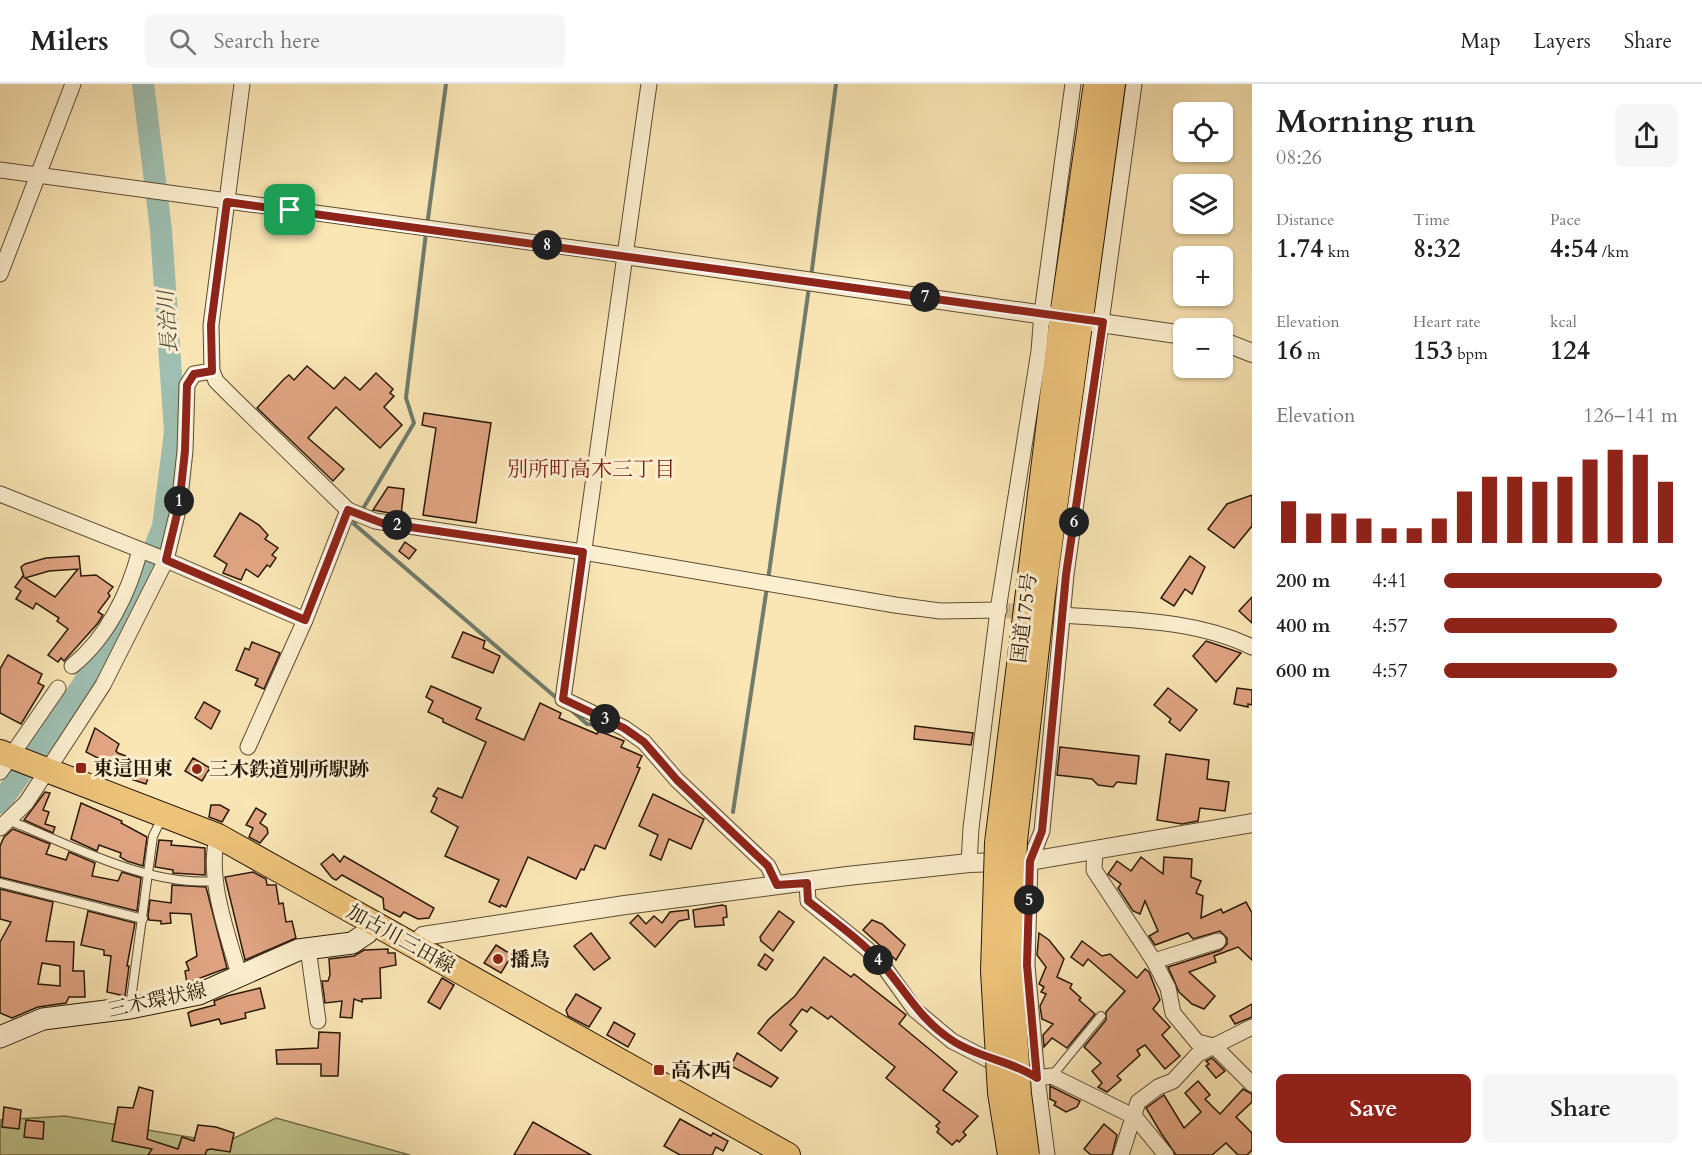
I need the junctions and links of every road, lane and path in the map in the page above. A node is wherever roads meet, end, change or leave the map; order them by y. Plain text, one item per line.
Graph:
1 (73, 84) edge
2 (242, 84) edge
3 (649, 84) edge
4 (1073, 84) edge
5 (1096, 84) edge
6 (1113, 84) edge
7 (1134, 84) edge
8 (0, 170) edge
9 (37, 176) junction
10 (227, 202) junction
11 (625, 255) junction
12 (0, 274) edge
13 (1072, 317) junction
14 (1173, 333) edge
15 (1233, 345) edge
16 (1252, 353) edge
17 (212, 371) junction
18 (0, 494) edge
19 (348, 510) junction
20 (140, 550) junction
21 (583, 552) junction
22 (166, 560) junction
23 (999, 610) junction
24 (1062, 615) junction
25 (305, 620) junction
26 (1252, 647) edge
27 (72, 666) dead end
28 (58, 688) dead end
29 (248, 747) dead end
30 (4, 760) edge
31 (49, 770) junction
32 (164, 814) junction
33 (1252, 823) edge
34 (3, 824) edge
35 (218, 836) junction
36 (1006, 842) junction
37 (1095, 850) junction
38 (1030, 861) junction
39 (969, 863) junction
40 (149, 876) junction
41 (216, 881) junction
42 (0, 883) edge
43 (807, 883) junction
44 (777, 885) junction
45 (143, 920) junction
46 (372, 923) junction
47 (1218, 942) dead end
48 (413, 946) junction
49 (308, 948) junction
50 (1154, 961) junction
51 (240, 978) junction
52 (130, 1008) junction
53 (1101, 1016) dead end
54 (318, 1021) dead end
55 (1252, 1027) edge
56 (0, 1037) edge
57 (1214, 1046) junction
58 (1053, 1076) junction
59 (1037, 1078) junction
60 (1252, 1084) edge
61 (1135, 1117) junction
62 (788, 1155) edge
63 (1010, 1155) edge
64 (1027, 1155) edge
65 (1047, 1155) edge
66 (1121, 1155) edge
67 (1166, 1155) edge

1 - 9 street
2 - 10 street
3 - 11 street
4 - 13 street
5 - 13 main road, 国道175号
6 - 13 main road, 国道175号
7 - 13 street
8 - 9 street
9 - 10 street
9 - 12 street
10 - 11 street
10 - 17 street
11 - 13 street
11 - 21 street
13 - 14 street
13 - 23 street
13 - 24 street
13 - 36 main road, 国道175号
15 - 16 street
17 - 19 street
17 - 22 street
18 - 20 street
19 - 21 street
19 - 25 street
20 - 22 street
20 - 27 street
21 - 23 street
21 - 44 street
22 - 25 street
22 - 31 street
23 - 39 street
24 - 26 street
24 - 38 street
25 - 29 street
28 - 30 street
30 - 31 main road, 加古川三田線
31 - 32 main road, 加古川三田線
31 - 34 street
32 - 35 main road, 加古川三田線
32 - 40 lane
33 - 37 street
34 - 40 lane
35 - 41 street
35 - 46 main road, 加古川三田線
36 - 63 main road, 国道175号, bridge
36 - 64 main road, 国道175号, bridge
37 - 38 street
37 - 50 street
38 - 39 street
38 - 59 street
39 - 43 street
40 - 41 lane
40 - 45 lane
41 - 51 street
42 - 45 lane
43 - 44 street
43 - 59 street
44 - 48 street
45 - 52 lane
46 - 48 main road, 加古川三田線
46 - 49 main road, 三木環状線
47 - 50 street
48 - 62 main road, 加古川三田線
49 - 51 main road, 三木環状線
49 - 54 street
50 - 57 street
51 - 52 main road, 三木環状線
52 - 56 main road, 三木環状線
53 - 58 lane
55 - 57 street
57 - 60 street
57 - 61 street
58 - 59 street
58 - 61 street
59 - 65 street
61 - 66 street
61 - 67 street

